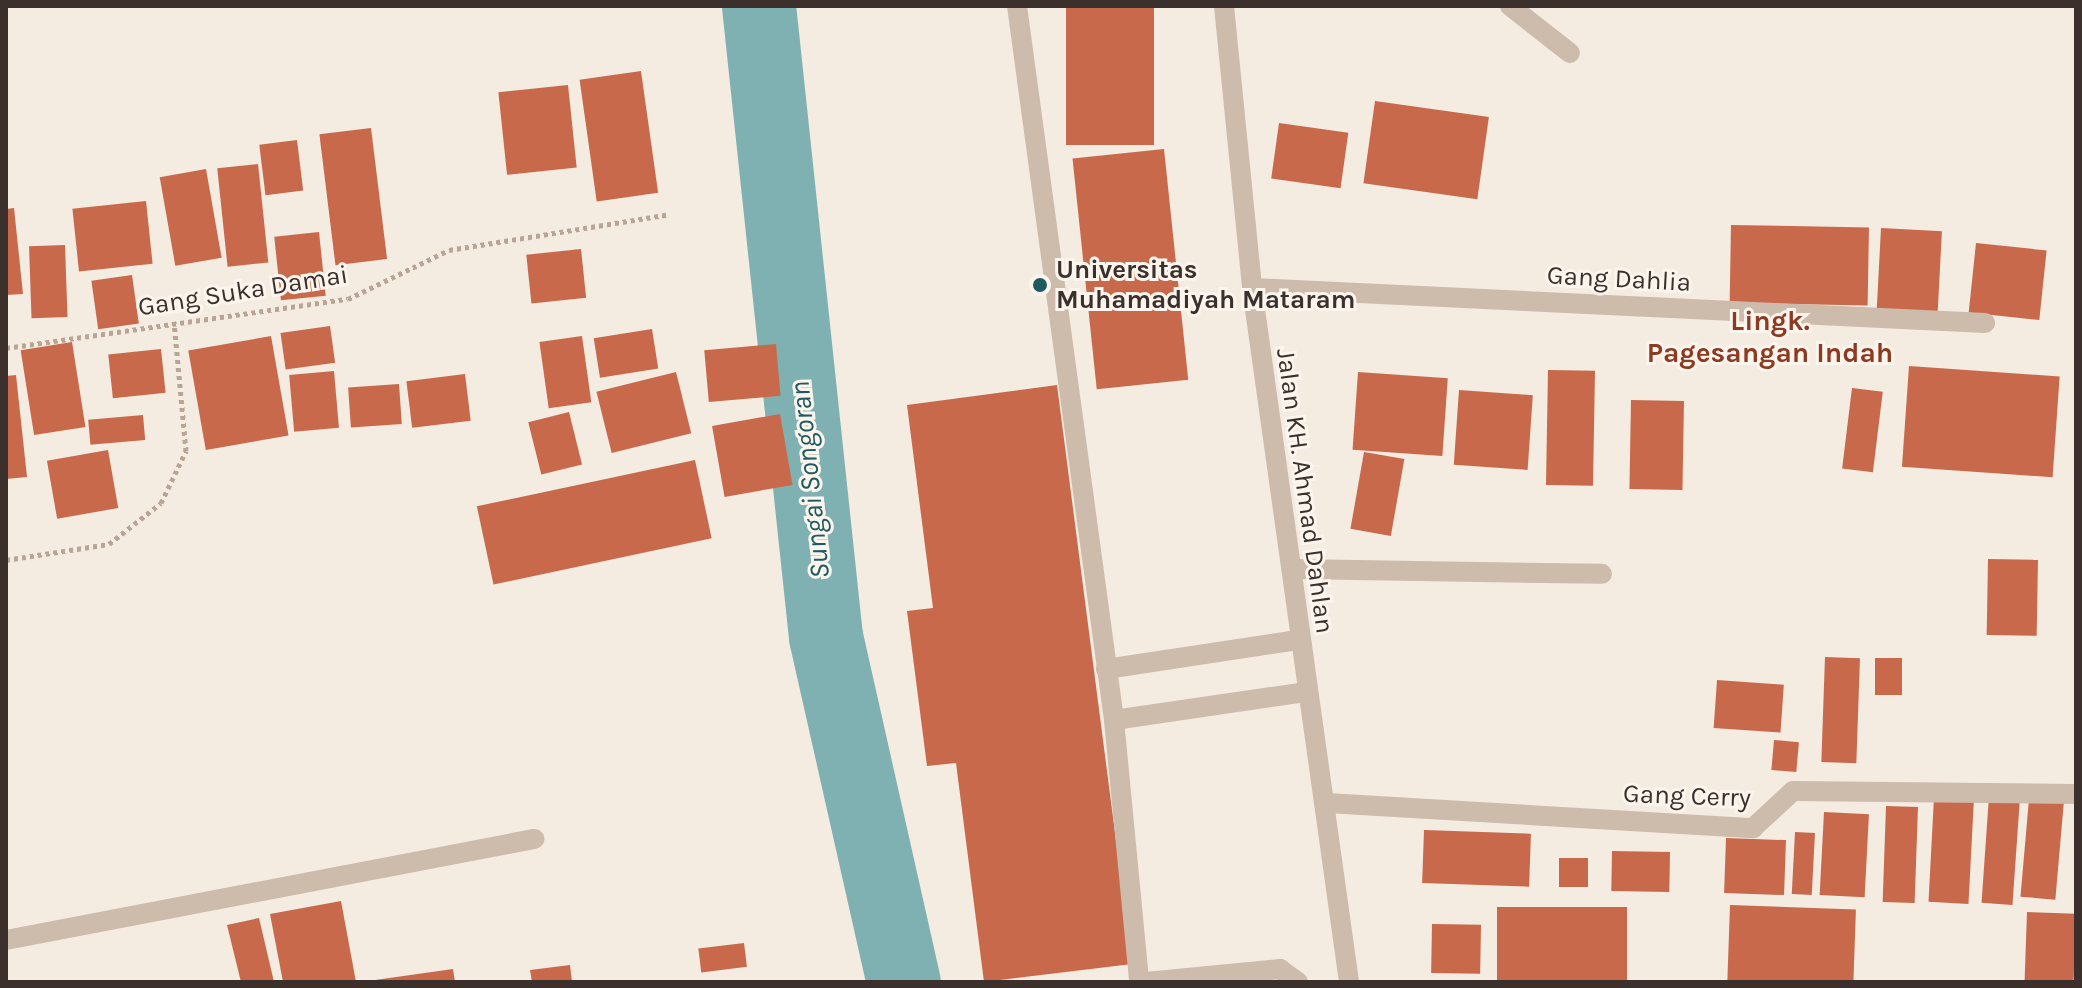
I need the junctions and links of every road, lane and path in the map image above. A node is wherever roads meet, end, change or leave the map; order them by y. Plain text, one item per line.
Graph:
1 (1017, 6) edge
2 (1224, 6) edge
3 (1510, 6) edge
4 (1570, 53) dead end
5 (666, 215) dead end
6 (1252, 288) junction
7 (174, 322) junction
8 (1985, 323) dead end
9 (6, 348) edge
10 (6, 560) edge
11 (1292, 569) junction
12 (1602, 574) dead end
13 (1298, 640) junction
14 (1106, 669) junction
15 (1307, 692) junction
16 (1114, 720) junction
17 (2076, 794) edge
18 (1327, 803) junction
19 (534, 839) dead end
20 (6, 940) edge
21 (1139, 982) edge
22 (1146, 982) edge
23 (1298, 982) edge
24 (1349, 982) edge

1 - 14 street
2 - 6 street, Jalan KH. Ahmad Dahlan
3 - 4 street
5 - 7 path, Gang Suka Damai
6 - 8 street, Gang Dahlia
6 - 11 street, Jalan KH. Ahmad Dahlan
7 - 9 path, Gang Suka Damai
7 - 10 path
11 - 12 street
11 - 13 street, Jalan KH. Ahmad Dahlan
13 - 14 street
13 - 15 street, Jalan KH. Ahmad Dahlan
14 - 16 street
15 - 16 street
15 - 18 street, Jalan KH. Ahmad Dahlan
16 - 21 street
17 - 18 street, Gang Cerry
18 - 24 street, Jalan KH. Ahmad Dahlan
19 - 20 street
22 - 23 street

